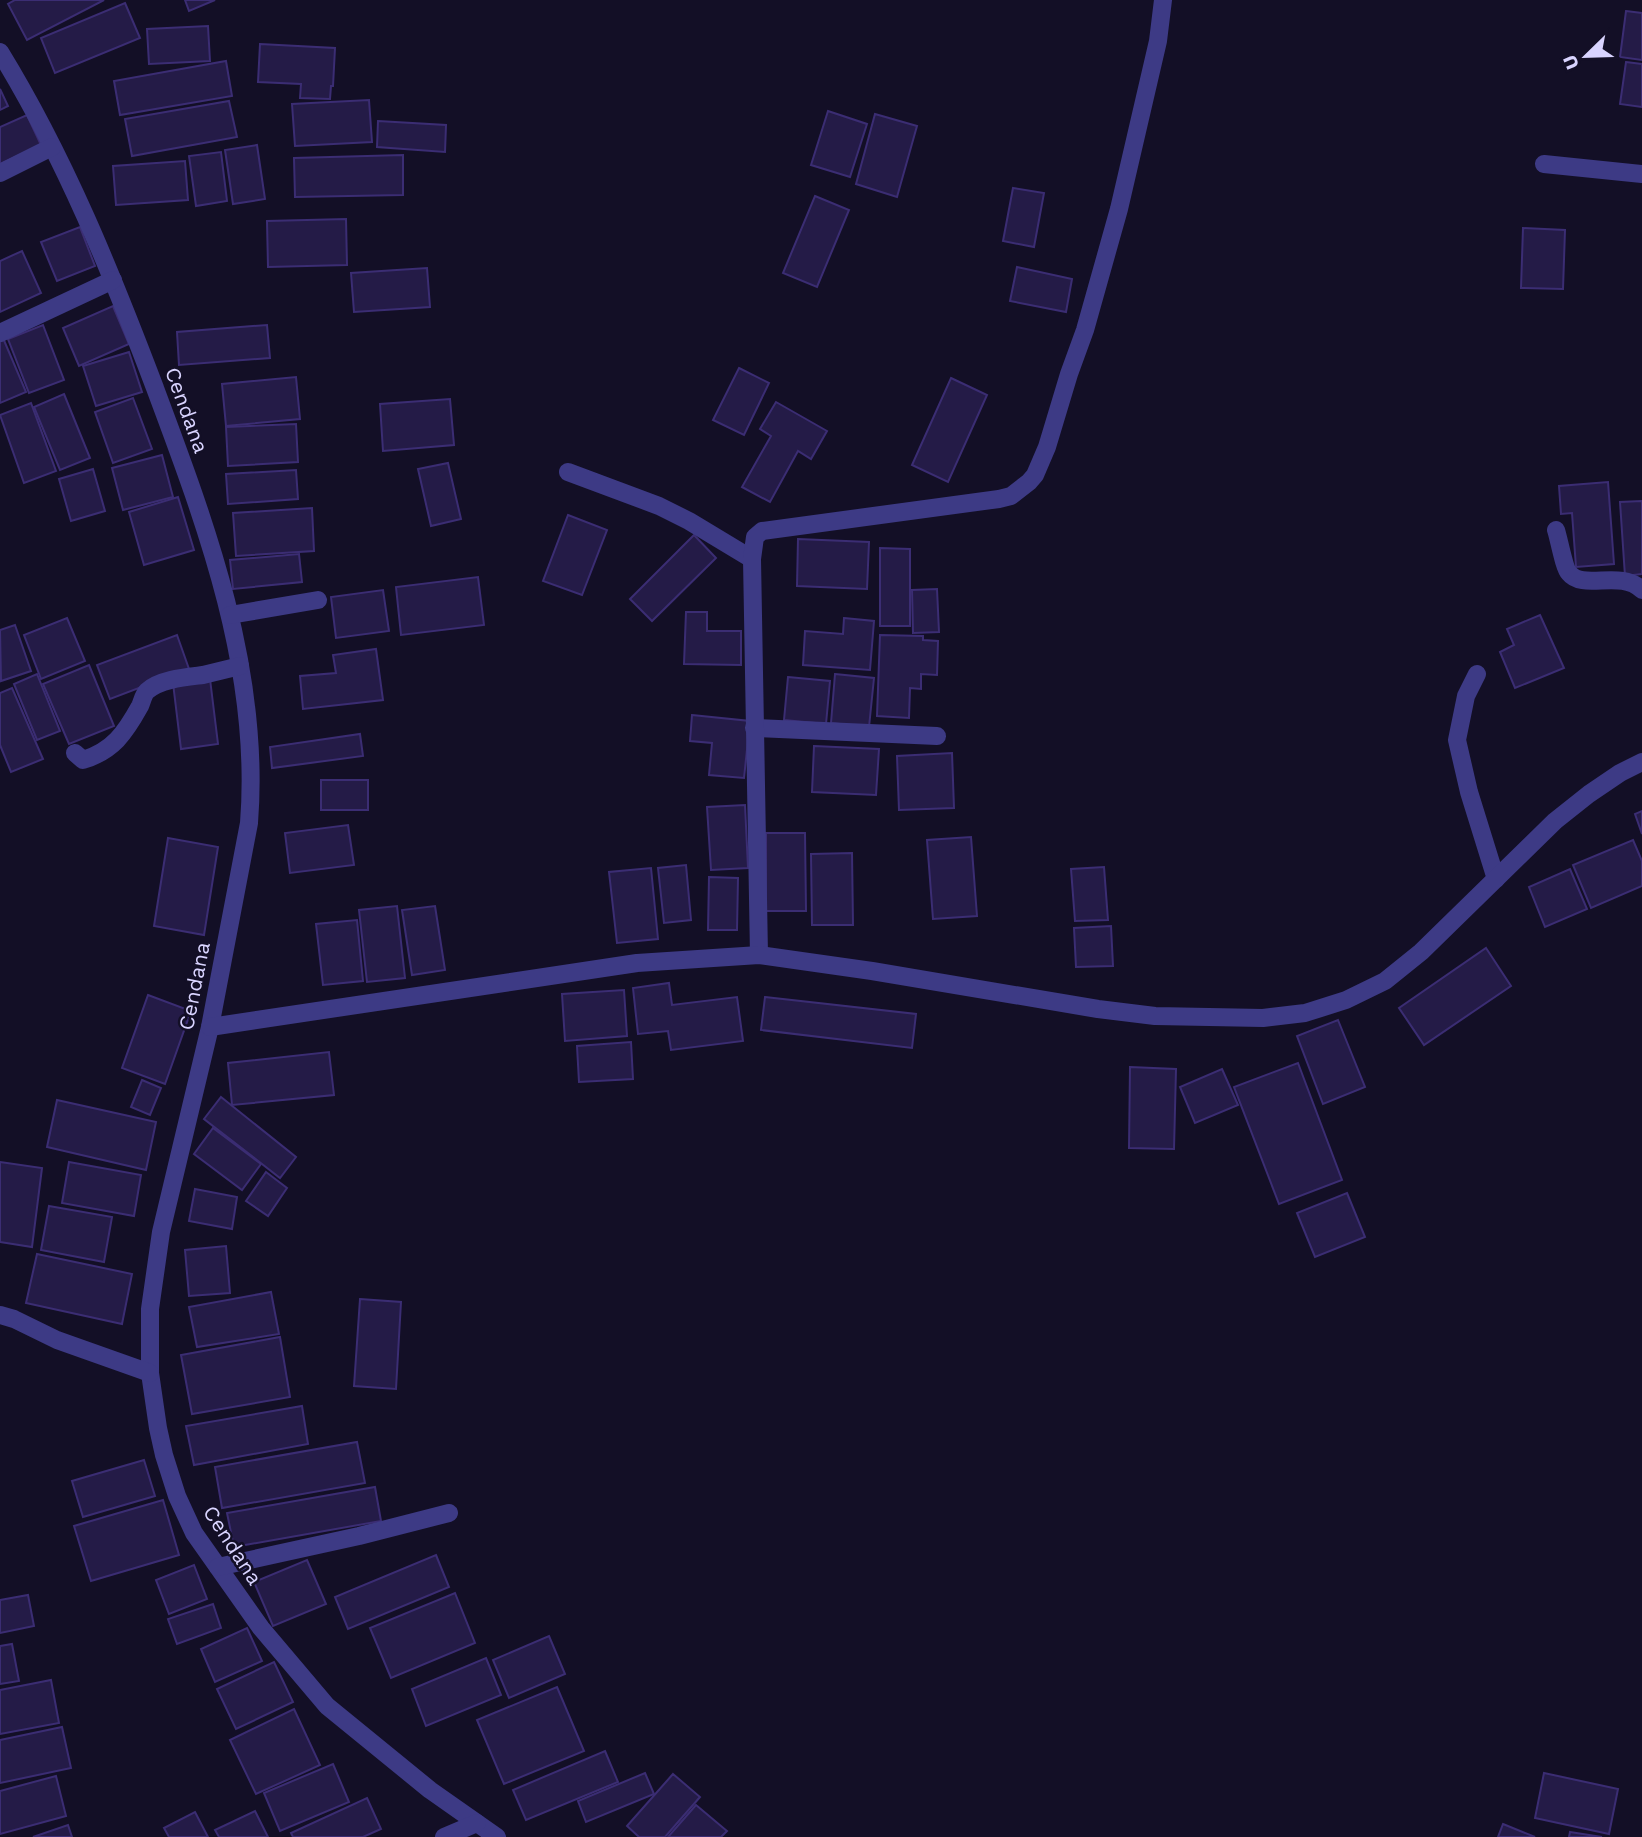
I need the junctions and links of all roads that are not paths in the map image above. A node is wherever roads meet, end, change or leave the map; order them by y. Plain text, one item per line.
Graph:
1 (1163, 0) edge
2 (0, 52) edge
3 (52, 147) junction
4 (1544, 164) dead end
5 (0, 173) edge
6 (1642, 174) edge
7 (113, 280) junction
8 (0, 333) edge
9 (568, 472) dead end
10 (1556, 530) dead end
11 (752, 559) junction
12 (1642, 590) edge
13 (318, 600) dead end
14 (230, 615) junction
15 (240, 666) junction
16 (1477, 674) dead end
17 (754, 728) junction
18 (937, 736) dead end
19 (75, 753) dead end
20 (1642, 762) edge
21 (1496, 879) junction
22 (759, 955) junction
23 (210, 1027) junction
24 (0, 1315) edge
25 (150, 1373) junction
26 (449, 1513) dead end
27 (218, 1567) junction
28 (477, 1823) junction
29 (444, 1837) edge
30 (497, 1837) edge

1 - 11 street
2 - 3 street, Cendana
3 - 5 street
3 - 7 street, Cendana
4 - 6 street
7 - 8 street
7 - 14 street, Cendana
9 - 11 street
10 - 12 street
11 - 17 street
13 - 14 street
14 - 15 street, Cendana
15 - 19 street
15 - 23 street, Cendana
16 - 21 street
17 - 18 street
17 - 22 street
20 - 21 street
21 - 22 street
22 - 23 street
23 - 25 street, Cendana
24 - 25 street
25 - 27 street, Cendana
26 - 27 street
27 - 28 street, Cendana
28 - 29 street
28 - 30 street, Cendana

